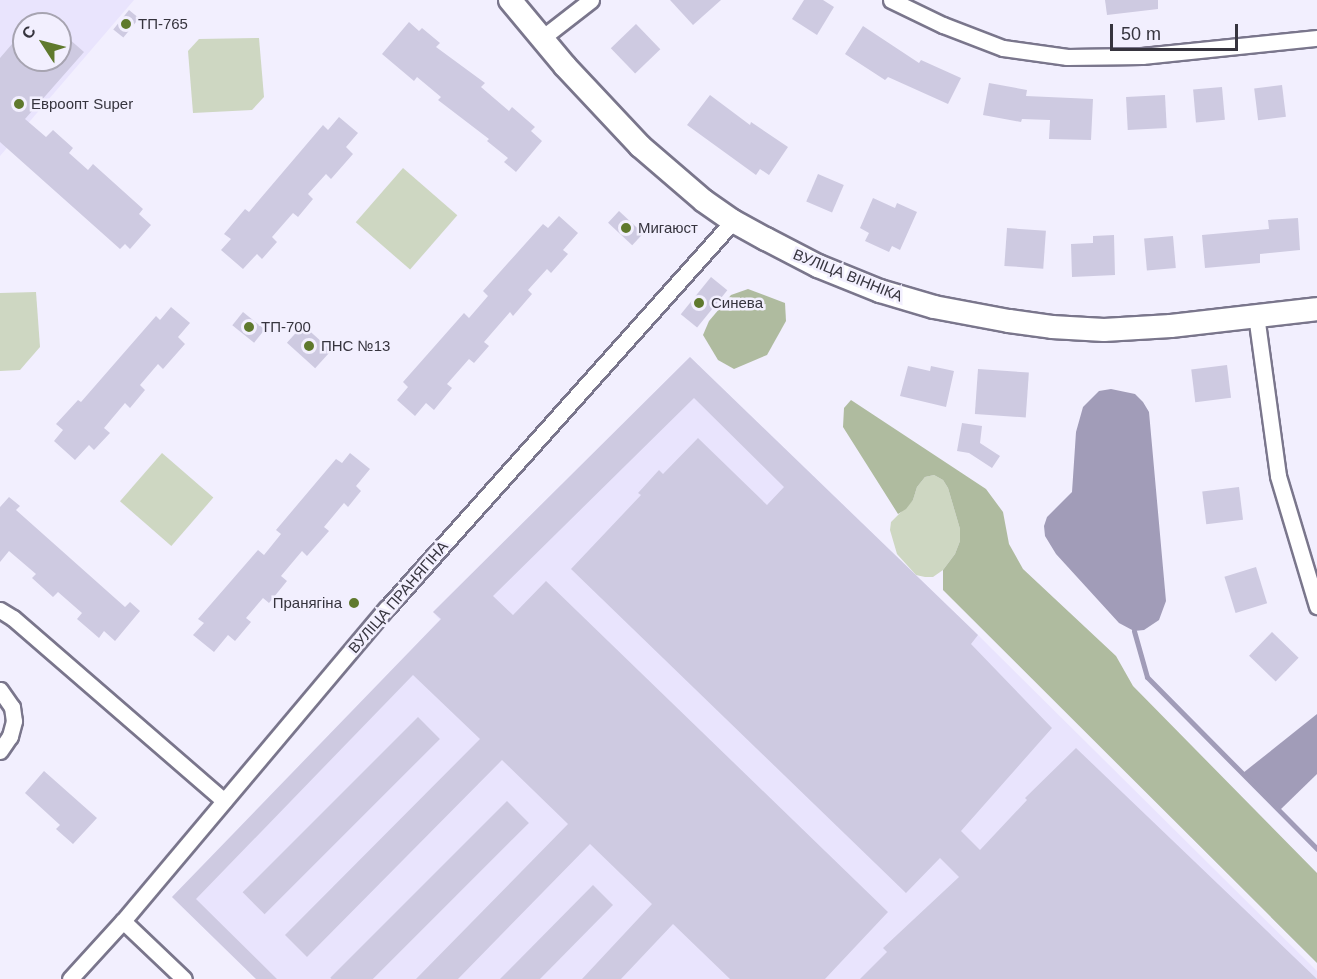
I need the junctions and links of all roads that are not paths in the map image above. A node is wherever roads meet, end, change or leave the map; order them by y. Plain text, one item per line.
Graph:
1 (510, 0) edge
2 (591, 0) edge
3 (891, 0) edge
4 (542, 38) junction
5 (1317, 38) edge
6 (733, 221) junction
7 (1317, 309) edge
8 (1256, 315) junction
9 (1317, 606) edge
10 (0, 610) edge
11 (0, 690) edge
12 (0, 751) edge
13 (224, 801) junction
14 (123, 921) junction
15 (70, 979) edge
16 (184, 979) edge

1 - 4 street, ВУЛІЦА ВІННІКА
2 - 4 street
3 - 5 street
4 - 6 street, ВУЛІЦА ВІННІКА
6 - 8 street, ВУЛІЦА ВІННІКА
6 - 13 street, ВУЛІЦА ПРАНЯГІНА
7 - 8 street, ВУЛІЦА ВІННІКА
8 - 9 street
10 - 13 street
11 - 12 street
13 - 14 street, ВУЛІЦА ПРАНЯГІНА
14 - 15 street, ВУЛІЦА ПРАНЯГІНА
14 - 16 street

